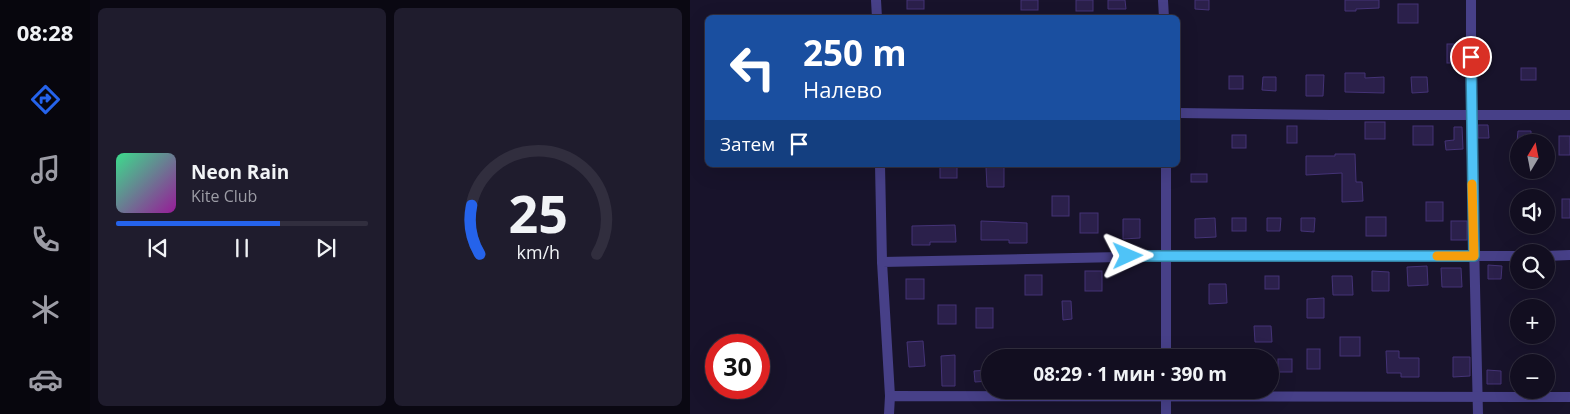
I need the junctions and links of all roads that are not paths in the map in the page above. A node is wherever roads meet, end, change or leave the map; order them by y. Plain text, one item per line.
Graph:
1 (876, 0) edge
2 (1163, 0) edge
3 (1471, 0) edge
4 (877, 15) edge
5 (1164, 15) edge
6 (1180, 113) edge
7 (1471, 115) junction
8 (1570, 115) edge
9 (880, 167) edge
10 (1166, 167) edge
11 (1570, 255) edge
12 (1166, 256) junction
13 (1474, 256) junction
14 (1510, 256) edge
15 (1555, 256) edge
16 (882, 262) junction
17 (1166, 349) edge
18 (981, 395) edge
19 (1279, 395) edge
20 (890, 396) junction
21 (1570, 397) edge
22 (1478, 398) junction
23 (1166, 399) edge
24 (889, 414) edge
25 (1166, 414) edge
26 (1478, 414) edge

1 - 4 street
2 - 5 street
3 - 7 street
6 - 7 street
7 - 8 street
7 - 13 street
9 - 16 street
10 - 12 street
11 - 15 street
12 - 13 street
12 - 16 street
12 - 17 street
13 - 14 street
13 - 22 street
16 - 20 street
18 - 20 street
19 - 22 street
20 - 24 street
21 - 22 street
22 - 26 street
23 - 25 street

